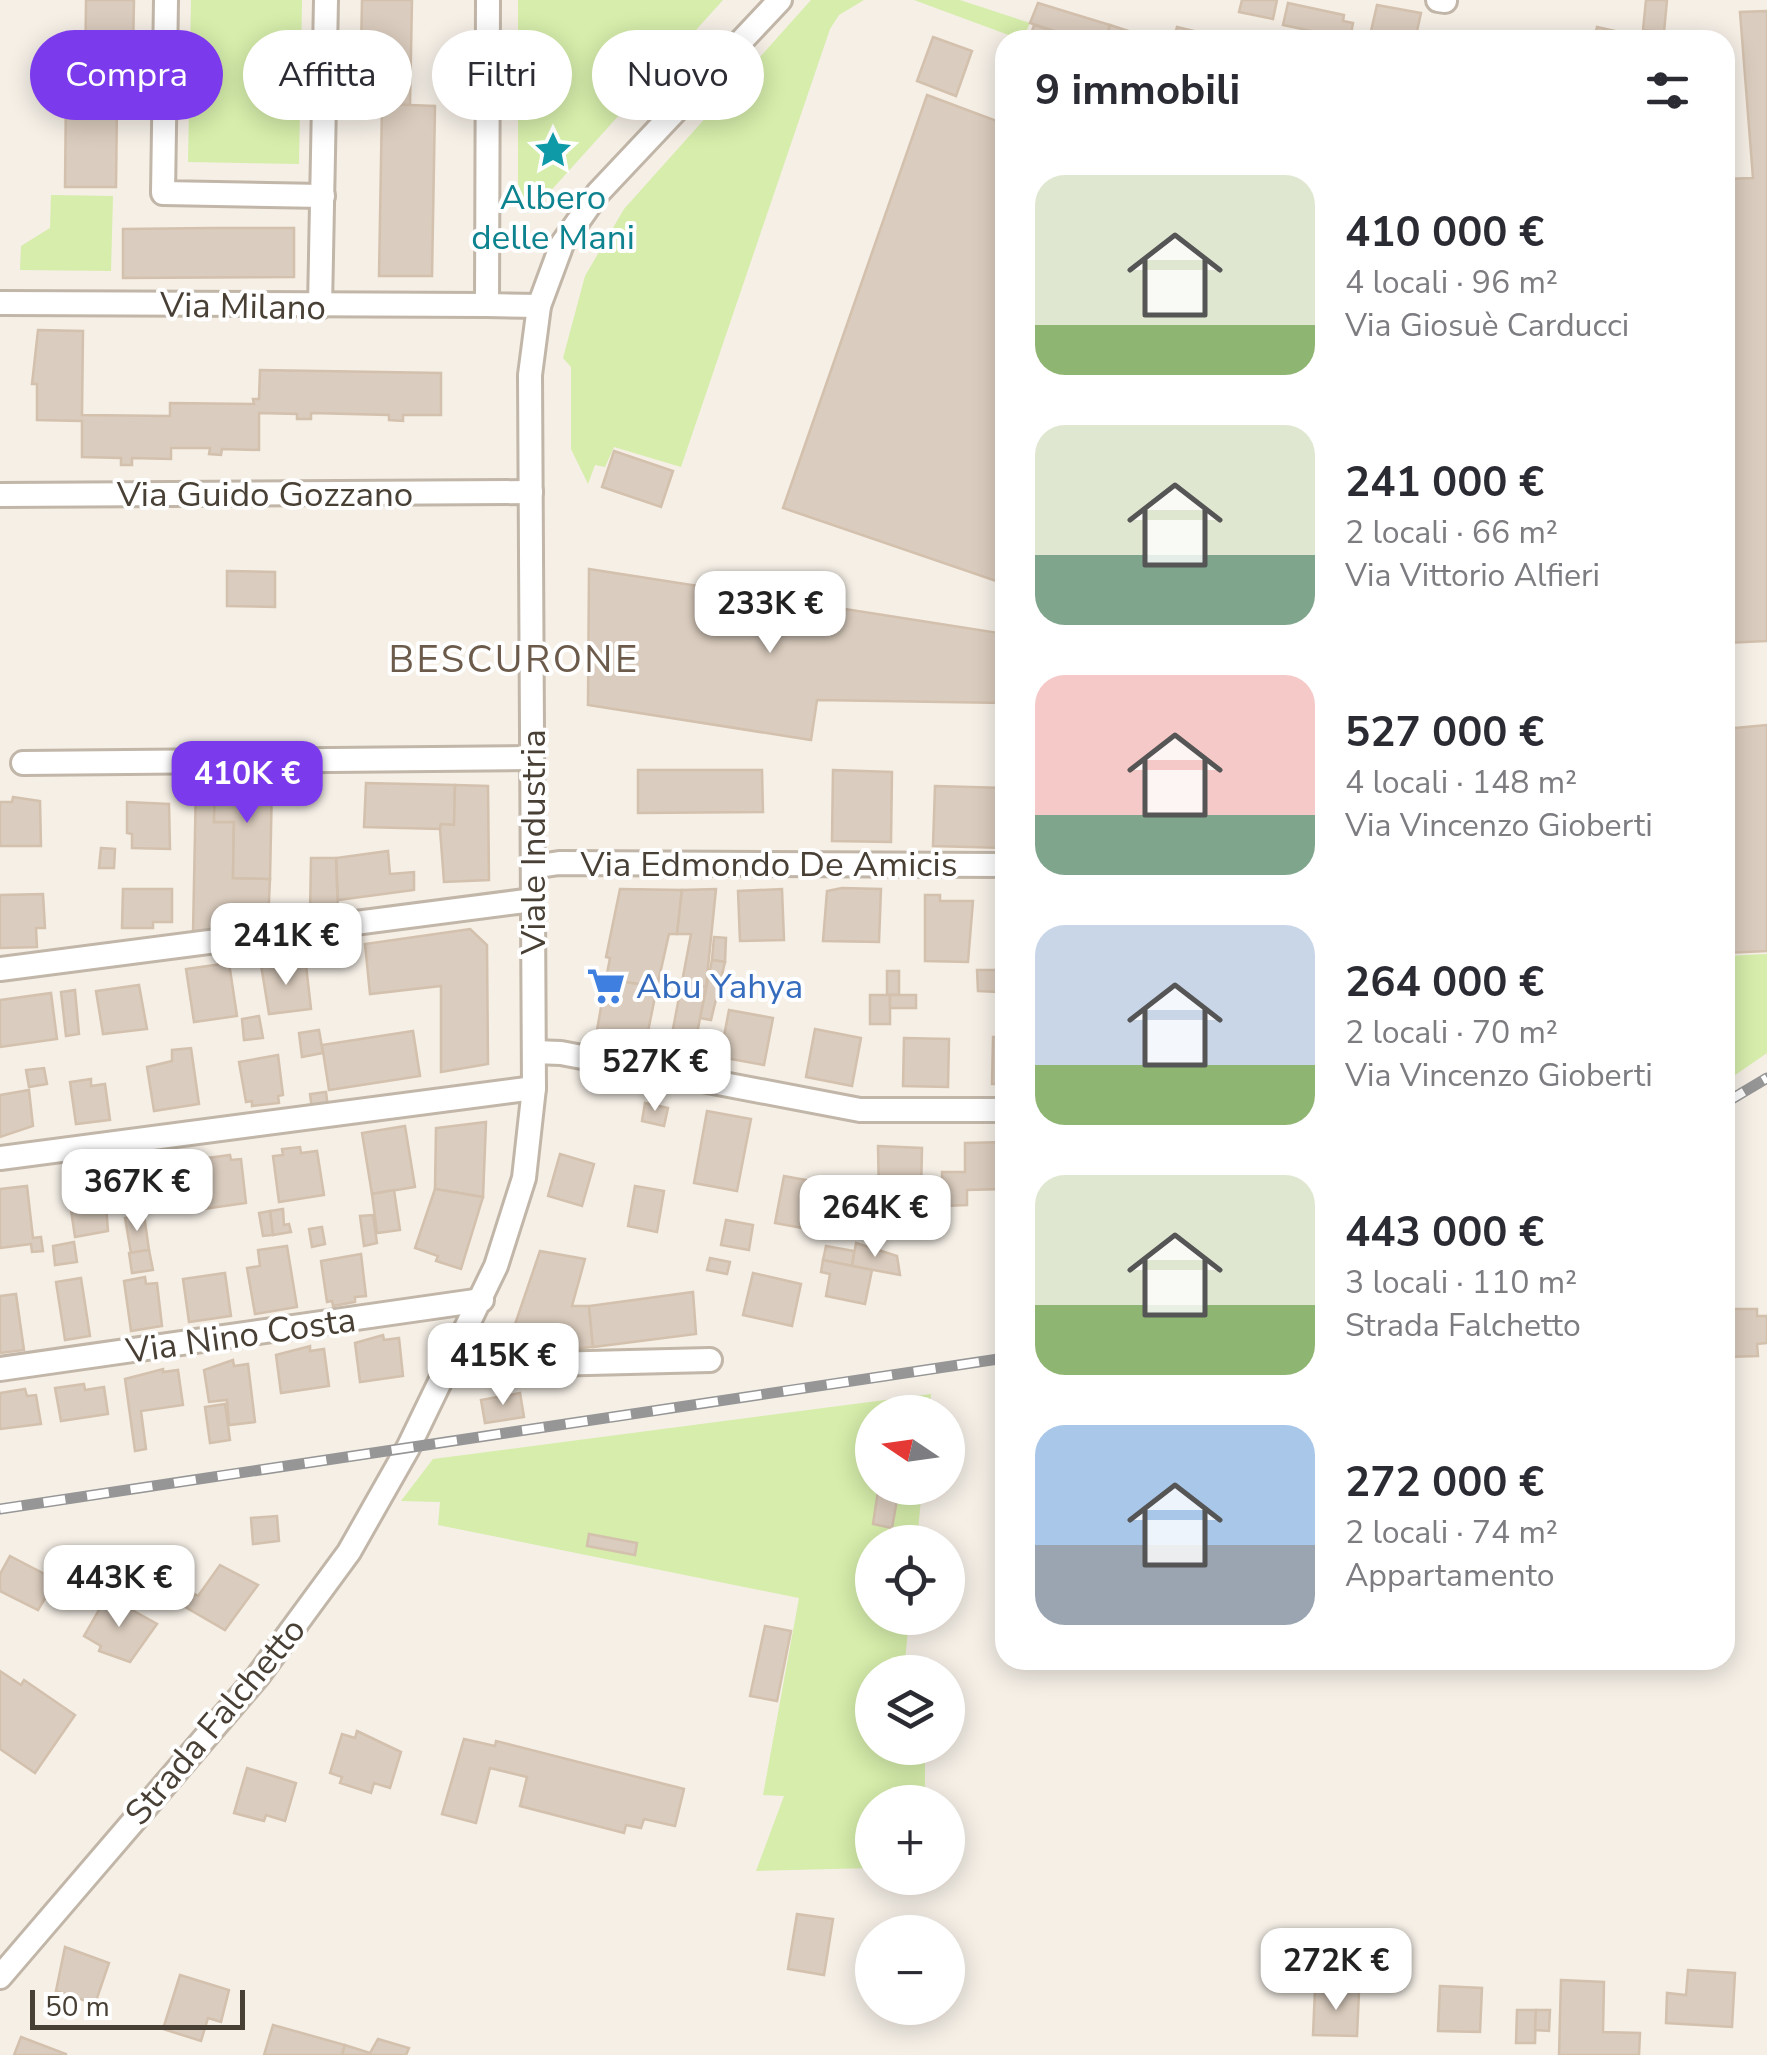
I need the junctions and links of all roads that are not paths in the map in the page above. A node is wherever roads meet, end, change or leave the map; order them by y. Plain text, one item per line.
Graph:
1 (166, 0) edge
2 (326, 0) edge
3 (488, 0) edge
4 (780, 0) edge
5 (323, 196) junction
6 (0, 303) edge
7 (486, 305) junction
8 (539, 306) junction
9 (320, 307) junction
10 (531, 492) junction
11 (0, 495) edge
12 (532, 758) junction
13 (24, 763) dead end
14 (995, 866) edge
15 (533, 867) junction
16 (533, 900) junction
17 (0, 970) edge
18 (534, 1052) junction
19 (534, 1088) junction
20 (995, 1110) edge
21 (0, 1158) edge
22 (482, 1300) junction
23 (452, 1358) junction
24 (710, 1360) dead end
25 (0, 1370) edge
26 (408, 1448) joint
27 (0, 1978) edge

1 - 5 street
2 - 5 street
3 - 7 street
4 - 8 street, Viale Industria
5 - 9 street
6 - 9 street, Via Milano
7 - 8 street, Via Milano
7 - 9 street, Via Milano
8 - 10 street, Viale Industria
10 - 11 street, Via Guido Gozzano
10 - 12 street, Viale Industria
12 - 13 street
12 - 15 street, Viale Industria
14 - 15 street, Via Edmondo De Amicis
15 - 16 street, Viale Industria
16 - 17 street
16 - 18 street, Viale Industria
18 - 19 street, Viale Industria
18 - 20 street
19 - 21 street
19 - 22 street, Viale Industria
22 - 23 street, Viale Industria
22 - 25 street, Via Nino Costa
23 - 24 street
23 - 26 street, Viale Industria
26 - 27 street, Strada Falchetto

